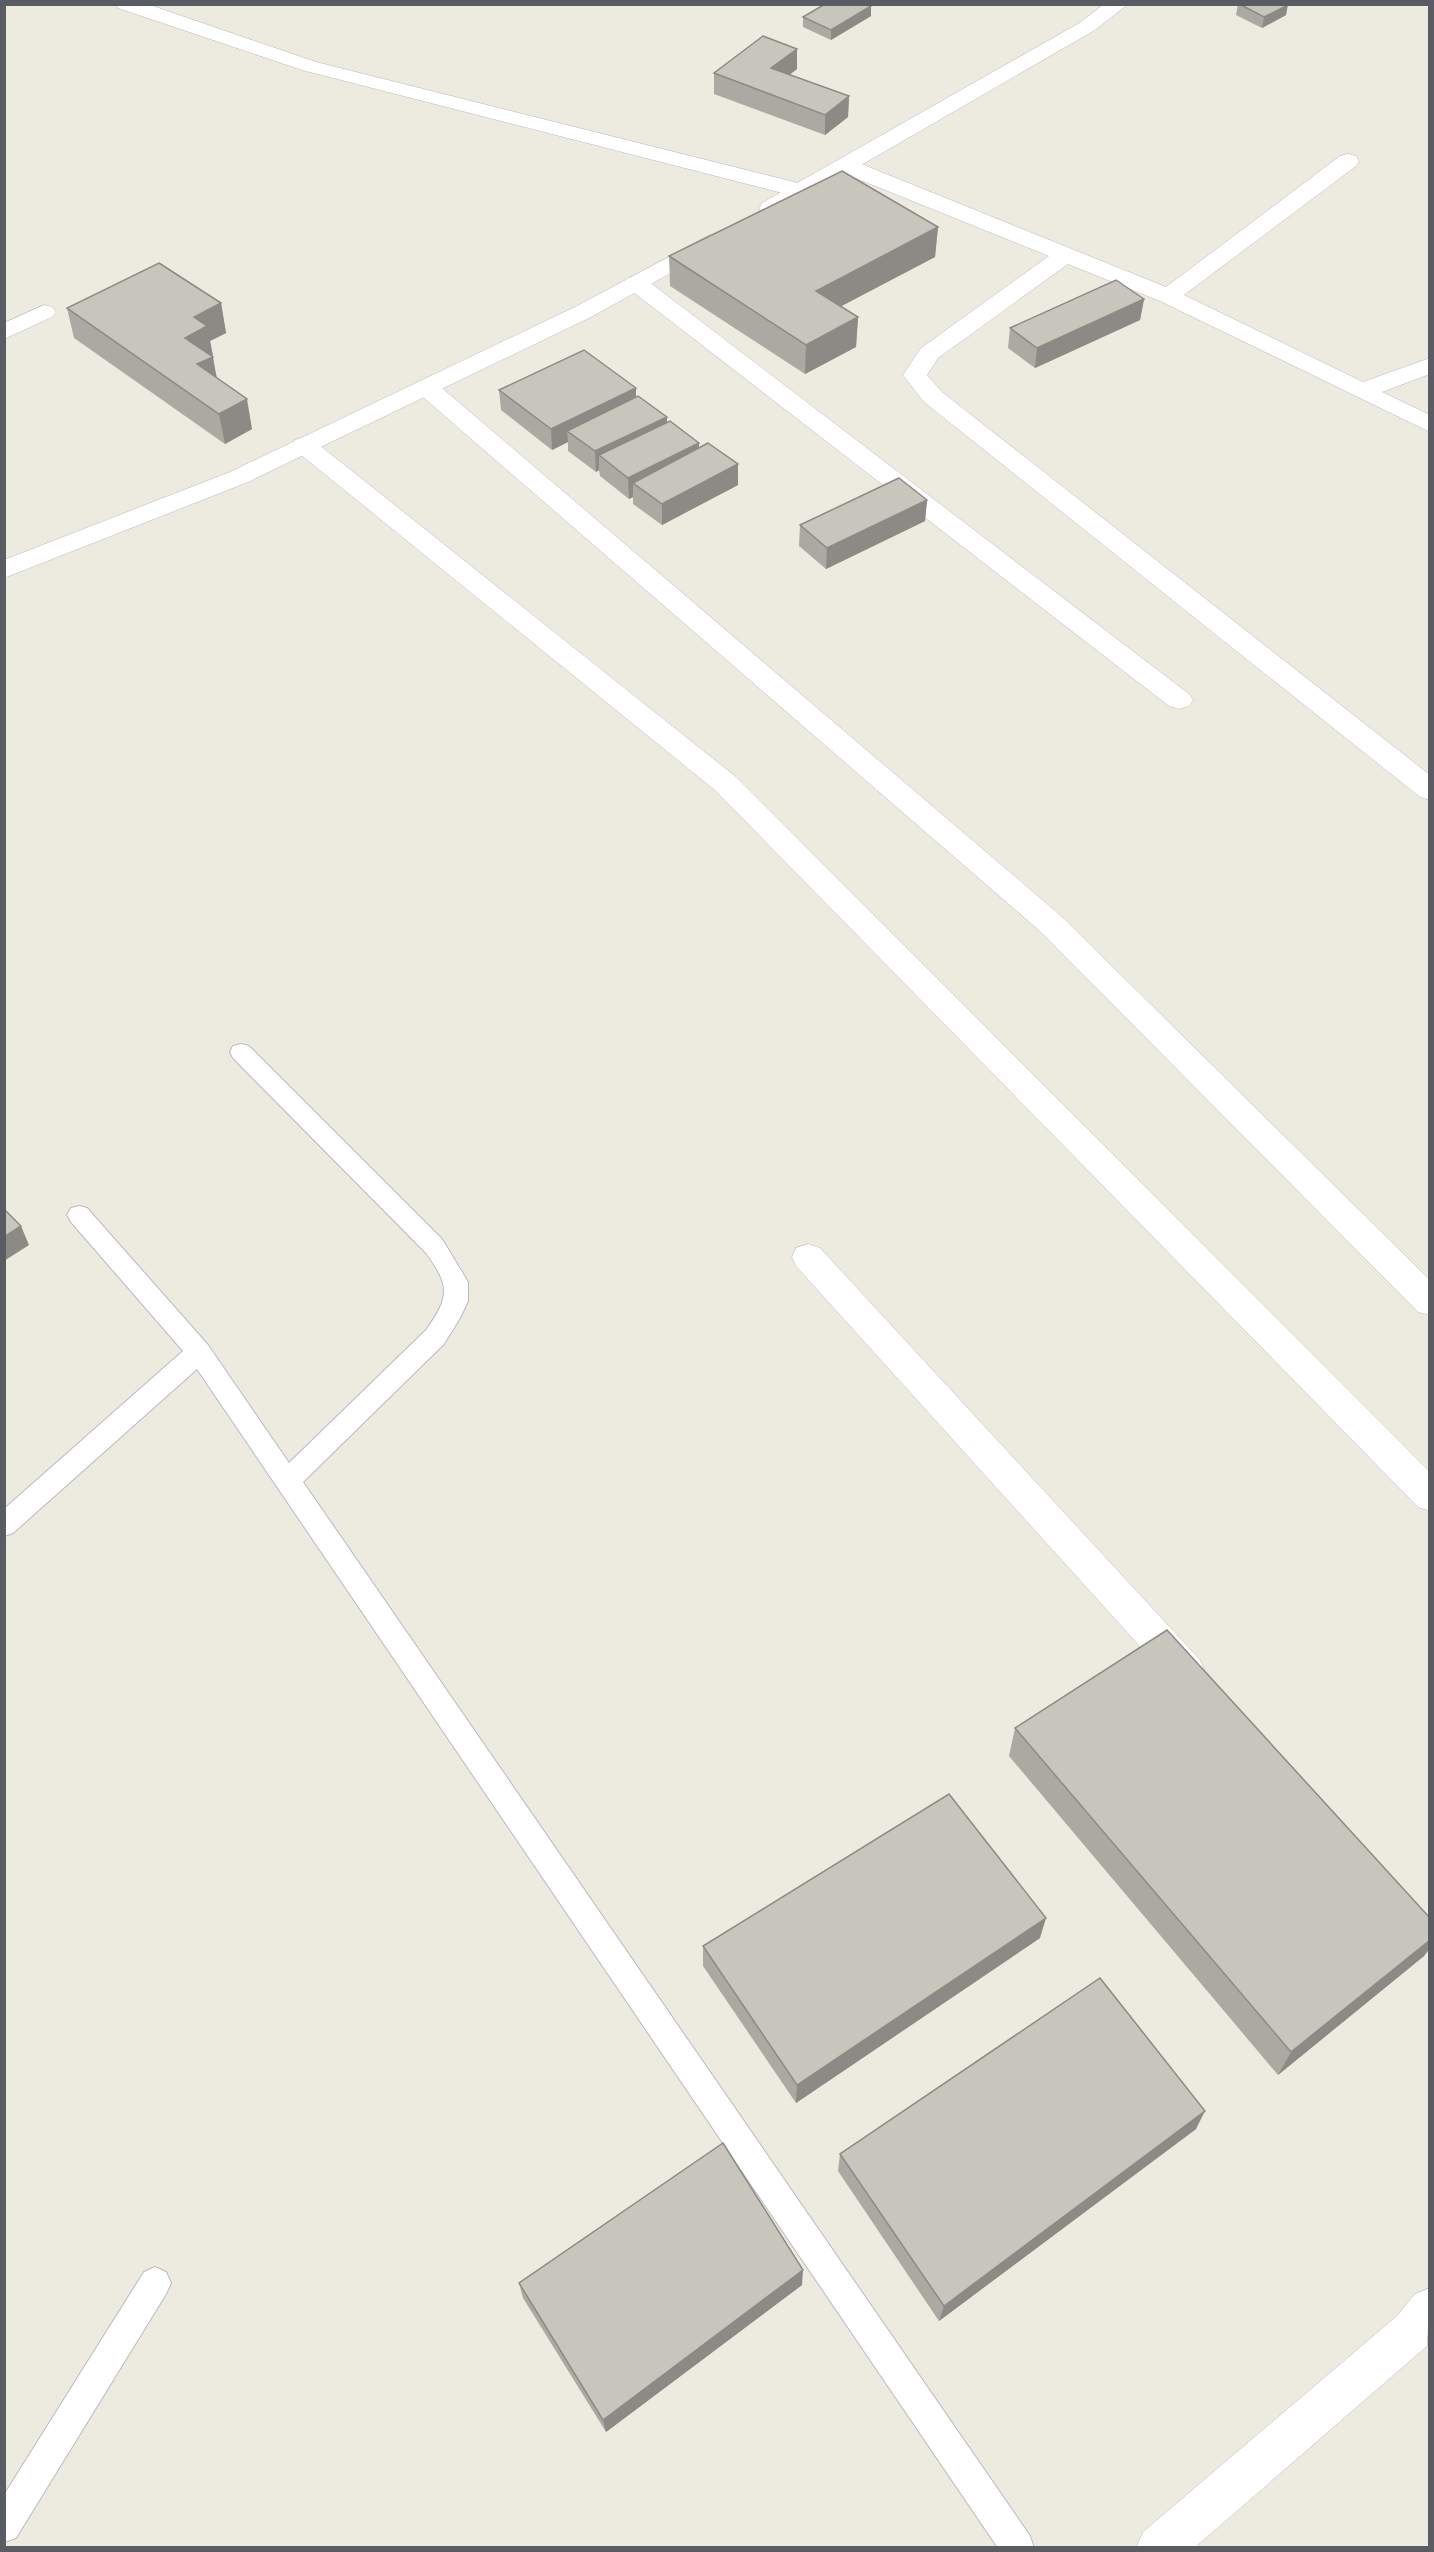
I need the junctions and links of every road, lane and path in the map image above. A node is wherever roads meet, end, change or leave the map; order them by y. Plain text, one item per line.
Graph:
1 (124, 4) edge
2 (1118, 4) edge
3 (1348, 161) dead end
4 (846, 166) junction
5 (802, 191) junction
6 (750, 220) edge
7 (729, 231) edge
8 (1066, 255) junction
9 (636, 283) junction
10 (1168, 296) junction
11 (44, 312) dead end
12 (4, 332) edge
13 (1430, 364) edge
14 (426, 387) junction
15 (1362, 391) junction
16 (1430, 425) edge
17 (304, 445) junction
18 (4, 570) edge
19 (1179, 700) dead end
20 (1430, 790) edge
21 (241, 1053) dead end
22 (79, 1215) dead end
23 (808, 1257) dead end
24 (1430, 1302) edge
25 (199, 1352) junction
26 (287, 1481) junction
27 (1430, 1496) edge
28 (4, 1525) edge
29 (1212, 1698) edge
30 (155, 2283) dead end
31 (1424, 2328) edge
32 (4, 2526) edge
33 (1018, 2547) edge
34 (1159, 2547) edge

1 - 5 street
2 - 4 street
3 - 10 street
4 - 5 street
4 - 8 street
5 - 6 street
7 - 9 street
8 - 10 street
8 - 20 street
9 - 14 street
9 - 19 street
10 - 15 street
11 - 12 street
13 - 15 street
14 - 17 street
14 - 24 street
15 - 16 street
17 - 18 street
17 - 27 street
21 - 26 lane
22 - 25 lane
23 - 29 street
25 - 26 lane
25 - 28 lane
26 - 33 lane
30 - 32 lane
31 - 34 street

